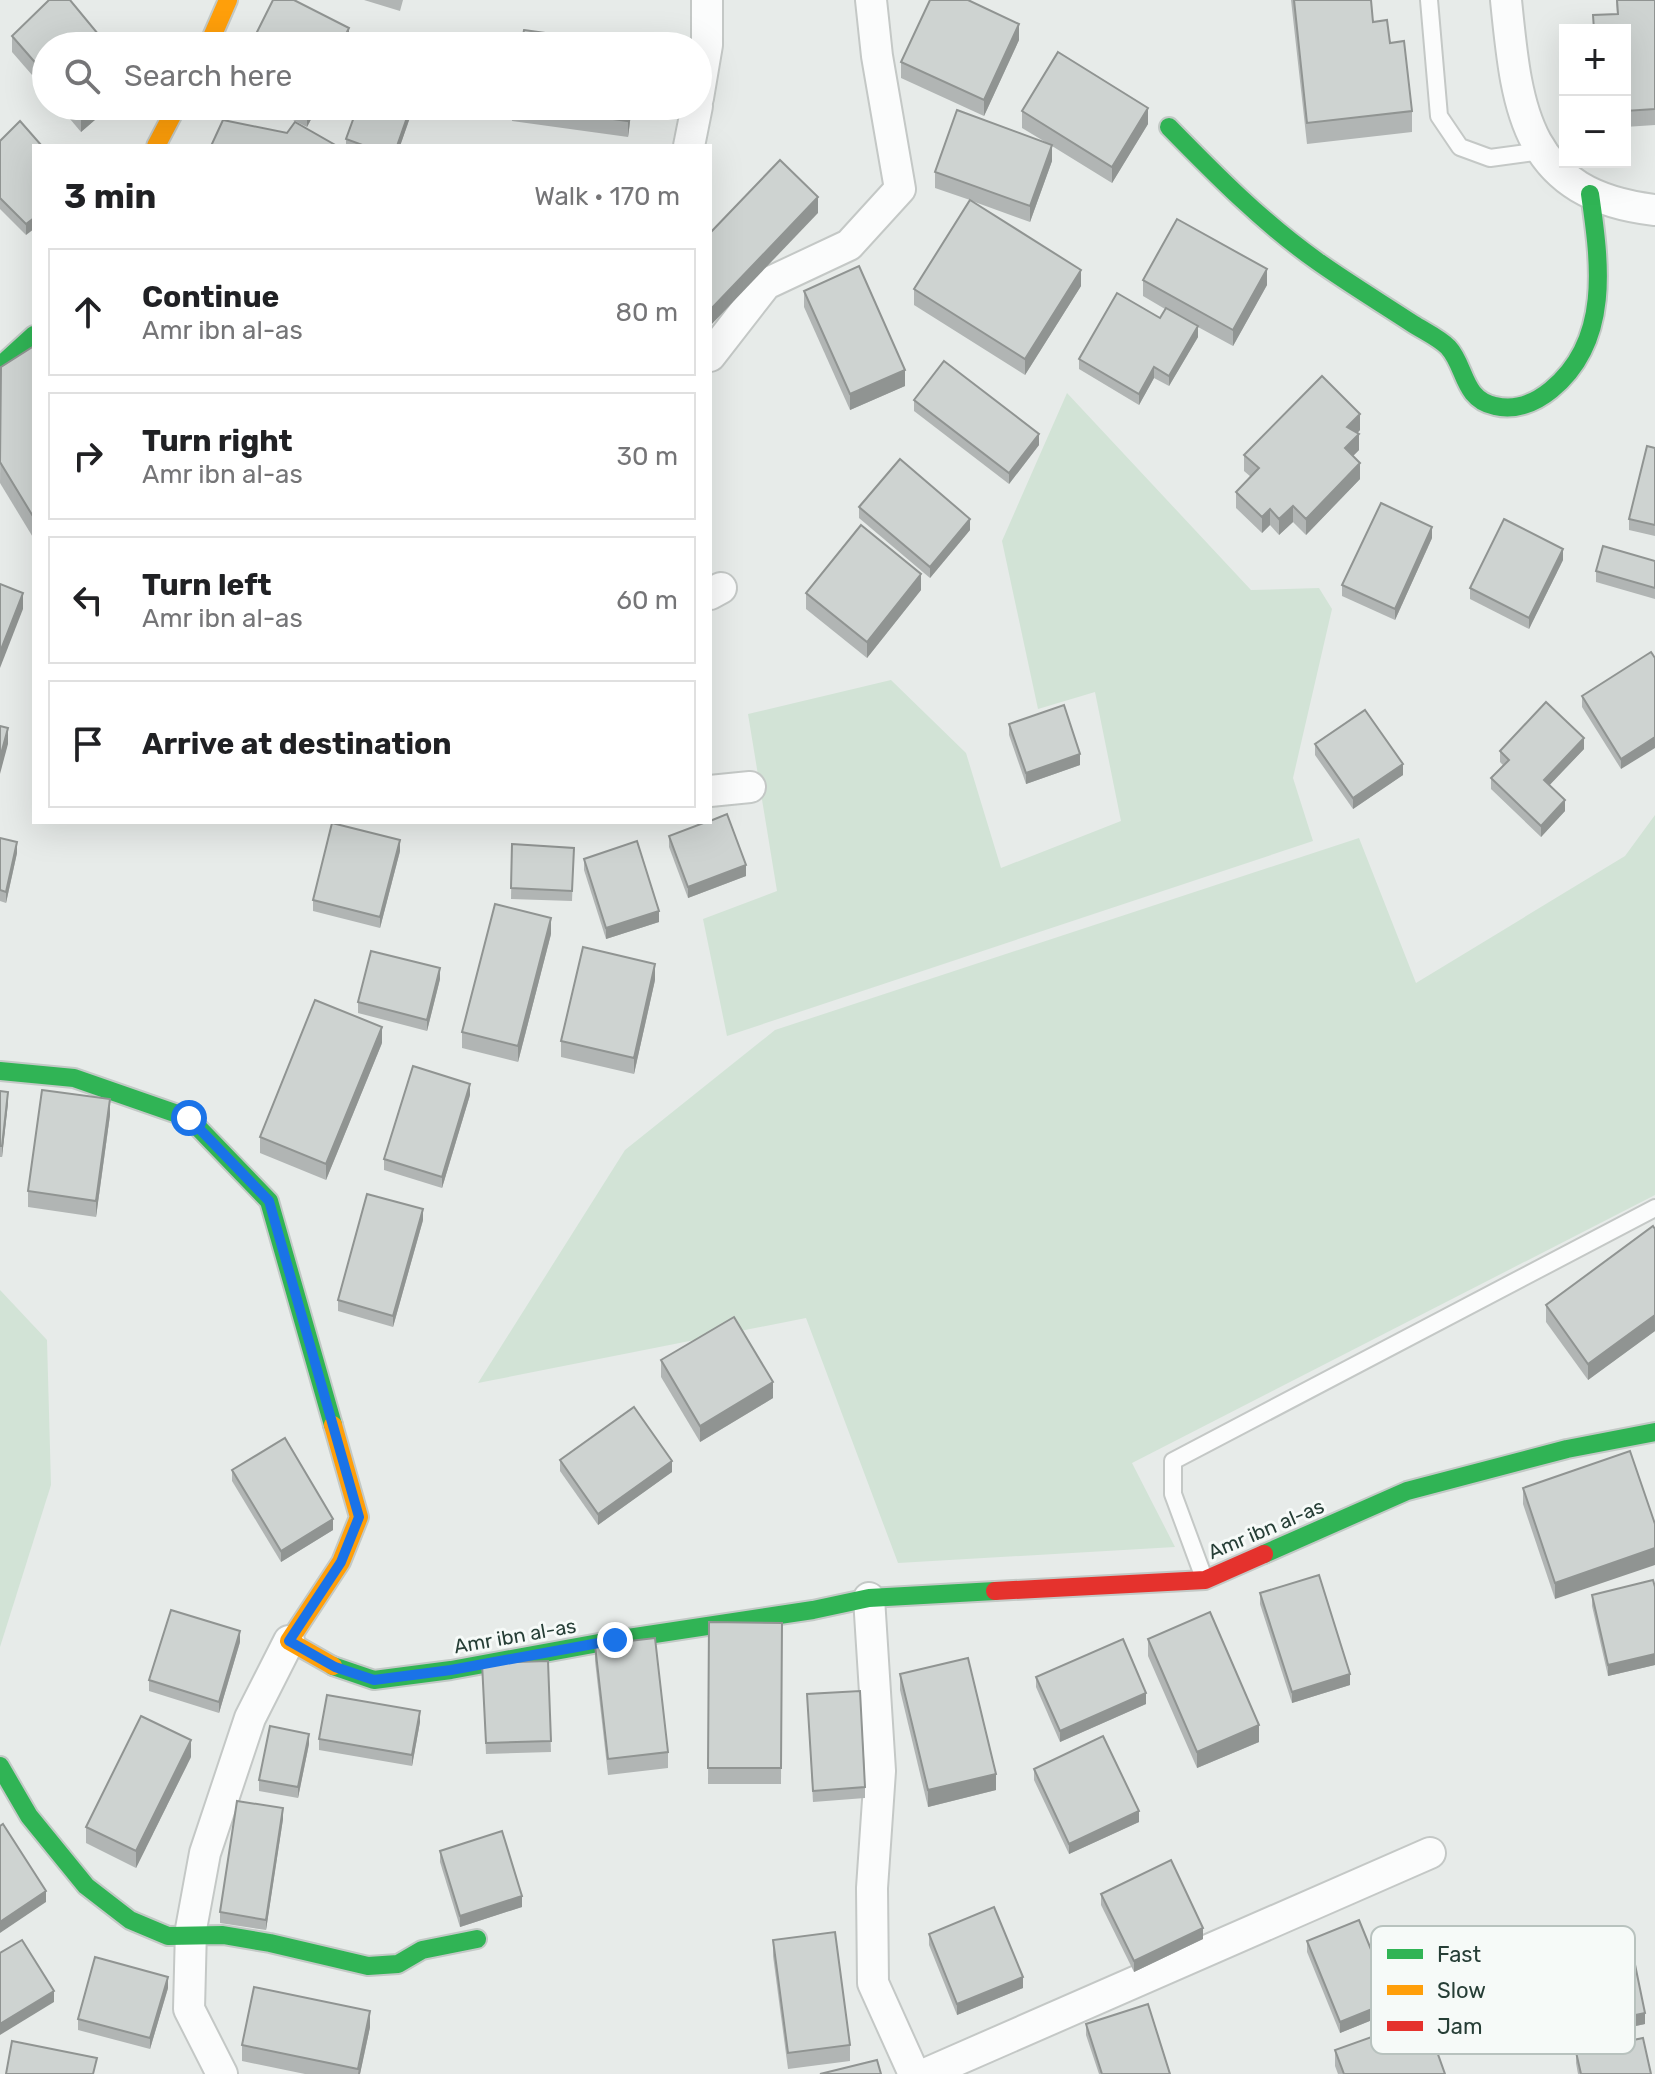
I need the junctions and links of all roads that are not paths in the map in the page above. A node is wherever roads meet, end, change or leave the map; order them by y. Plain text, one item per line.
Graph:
1 (228, 0) edge
2 (707, 0) edge
3 (871, 0) edge
4 (1429, 0) edge
5 (1506, 0) edge
6 (214, 32) edge
7 (707, 32) edge
8 (170, 120) edge
9 (694, 120) edge
10 (1169, 127) dead end
11 (157, 144) edge
12 (689, 144) edge
13 (1542, 151) junction
14 (1590, 194) junction
15 (1655, 210) edge
16 (32, 337) edge
17 (712, 353) edge
18 (0, 366) edge
19 (750, 787) dead end
20 (712, 791) edge
21 (0, 1071) edge
22 (1655, 1208) edge
23 (1655, 1432) edge
24 (1205, 1580) junction
25 (869, 1598) junction
26 (289, 1641) junction
27 (0, 1766) edge
28 (1430, 1853) dead end
29 (191, 1936) junction
30 (477, 1939) dead end
31 (222, 2074) edge
32 (914, 2074) edge
33 (925, 2074) edge

1 - 6 street
2 - 7 street
3 - 17 street
4 - 13 lane
5 - 13 street
8 - 11 street
9 - 12 street
10 - 14 street
13 - 14 street
14 - 15 street
16 - 18 street
19 - 20 street
21 - 26 street
22 - 24 lane
23 - 24 street, Amr ibn al-as
24 - 25 street, Amr ibn al-as
25 - 26 street, Amr ibn al-as
25 - 32 street
26 - 29 street
27 - 29 street
28 - 33 street
29 - 30 street
29 - 31 street

